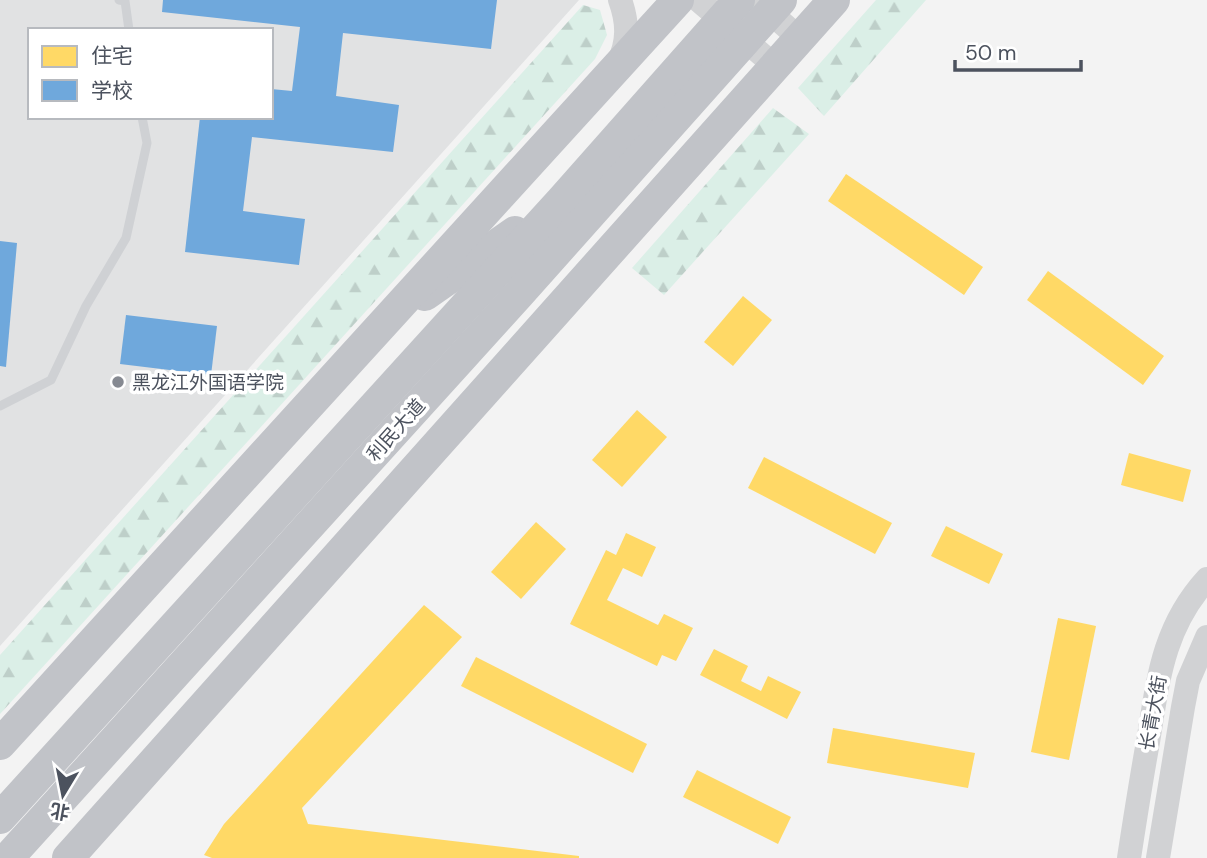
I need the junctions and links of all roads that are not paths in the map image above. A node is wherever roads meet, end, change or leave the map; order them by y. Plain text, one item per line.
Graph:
1 (119, 0) edge
2 (620, 0) edge
3 (678, 0) edge
4 (834, 0) edge
5 (769, 4) edge
6 (720, 7) edge
7 (129, 28) edge
8 (799, 38) junction
9 (745, 41) junction
10 (774, 65) junction
11 (615, 68) junction
12 (142, 119) edge
13 (562, 200) junction
14 (593, 269) junction
15 (377, 328) junction
16 (443, 379) junction
17 (0, 406) edge
18 (1207, 579) edge
19 (1207, 637) edge
20 (0, 744) edge
21 (0, 818) edge
22 (8, 858) edge
23 (68, 858) edge
24 (1129, 858) edge
25 (1158, 858) edge

1 - 7 lane
2 - 11 main road
3 - 11 highway
4 - 8 highway
5 - 8 main road
5 - 9 highway, 利民大道
6 - 9 main road
6 - 13 highway, 利民大道
8 - 10 highway
9 - 10 main road
9 - 16 highway, 利民大道
10 - 14 highway
11 - 15 highway
12 - 17 lane
13 - 15 highway
13 - 21 highway, 利民大道
14 - 16 highway
14 - 23 highway
15 - 20 highway
16 - 22 highway, 利民大道
18 - 24 main road, 长青大街
19 - 25 main road, 长青大街

